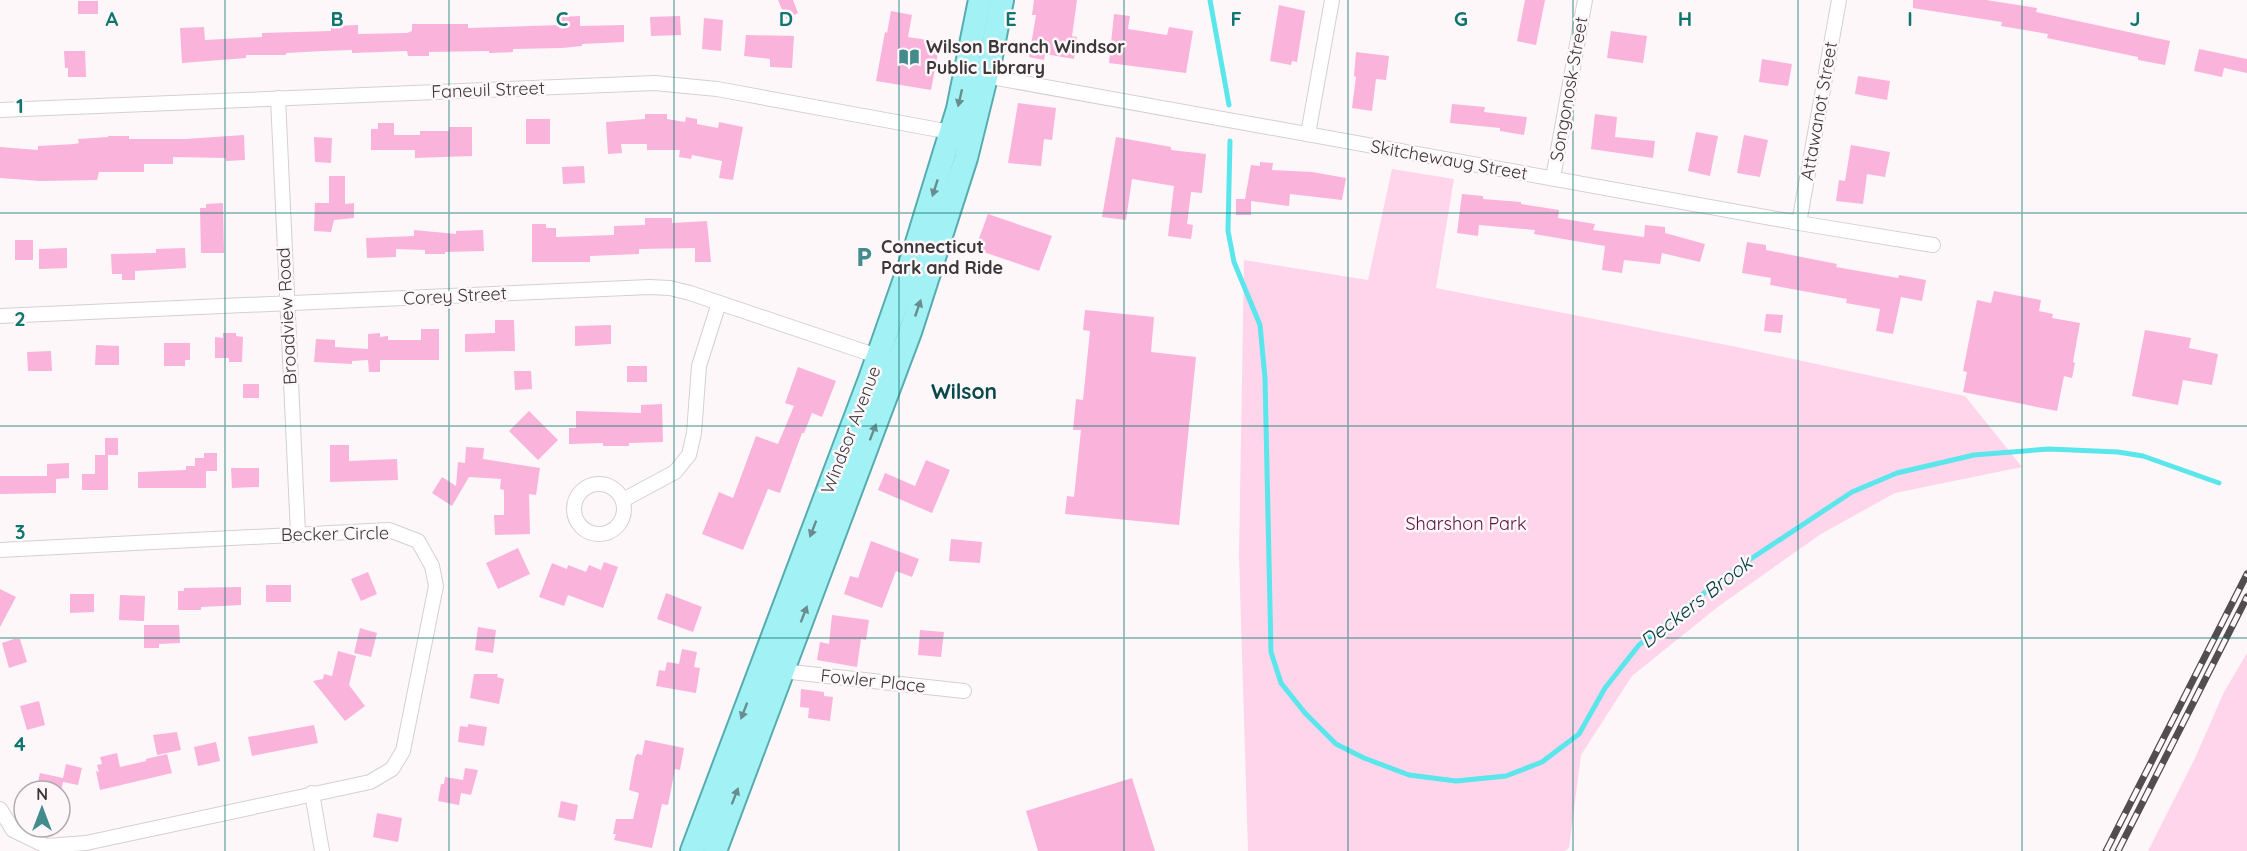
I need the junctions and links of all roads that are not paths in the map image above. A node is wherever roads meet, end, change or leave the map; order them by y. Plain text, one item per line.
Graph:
1 (980, 0) edge
2 (1002, 0) edge
3 (1332, 0) edge
4 (1585, 0) edge
5 (1839, 0) edge
6 (976, 75) junction
7 (278, 98) junction
8 (0, 110) edge
9 (962, 134) junction
10 (1308, 134) junction
11 (1553, 178) junction
12 (1798, 223) junction
13 (1933, 245) dead end
14 (286, 303) junction
15 (719, 303) junction
16 (0, 316) edge
17 (889, 360) junction
18 (623, 500) dead end
19 (298, 534) junction
20 (0, 550) edge
21 (782, 670) junction
22 (964, 691) dead end
23 (740, 752) junction
24 (312, 793) junction
25 (0, 809) edge
26 (322, 851) edge
27 (692, 851) edge
28 (715, 851) edge

1 - 6 main road, Windsor Avenue
2 - 6 main road, Windsor Avenue
3 - 10 street
4 - 11 street, Songonosk Street
5 - 12 street, Attawanot Street
6 - 9 main road, Windsor Avenue
6 - 10 street, Skitchewaug Street
7 - 8 street, Faneuil Street
7 - 9 street, Faneuil Street
7 - 14 street, Broadview Road
9 - 17 main road, Windsor Avenue
10 - 11 street, Skitchewaug Street
11 - 12 street, Skitchewaug Street
12 - 13 street, Skitchewaug Street
14 - 15 street, Corey Street
14 - 16 street, Corey Street
14 - 19 street, Broadview Road
15 - 17 street, Corey Street
15 - 18 street
21 -> 17 main road, Windsor Avenue
17 -> 23 main road, Windsor Avenue
19 - 20 street, Becker Circle
19 - 24 street, Becker Circle
21 - 22 street, Fowler Place
21 - 23 main road, Windsor Avenue
23 - 27 main road, Windsor Avenue
28 -> 23 main road, Windsor Avenue
24 - 25 street, Becker Circle
24 - 26 street

